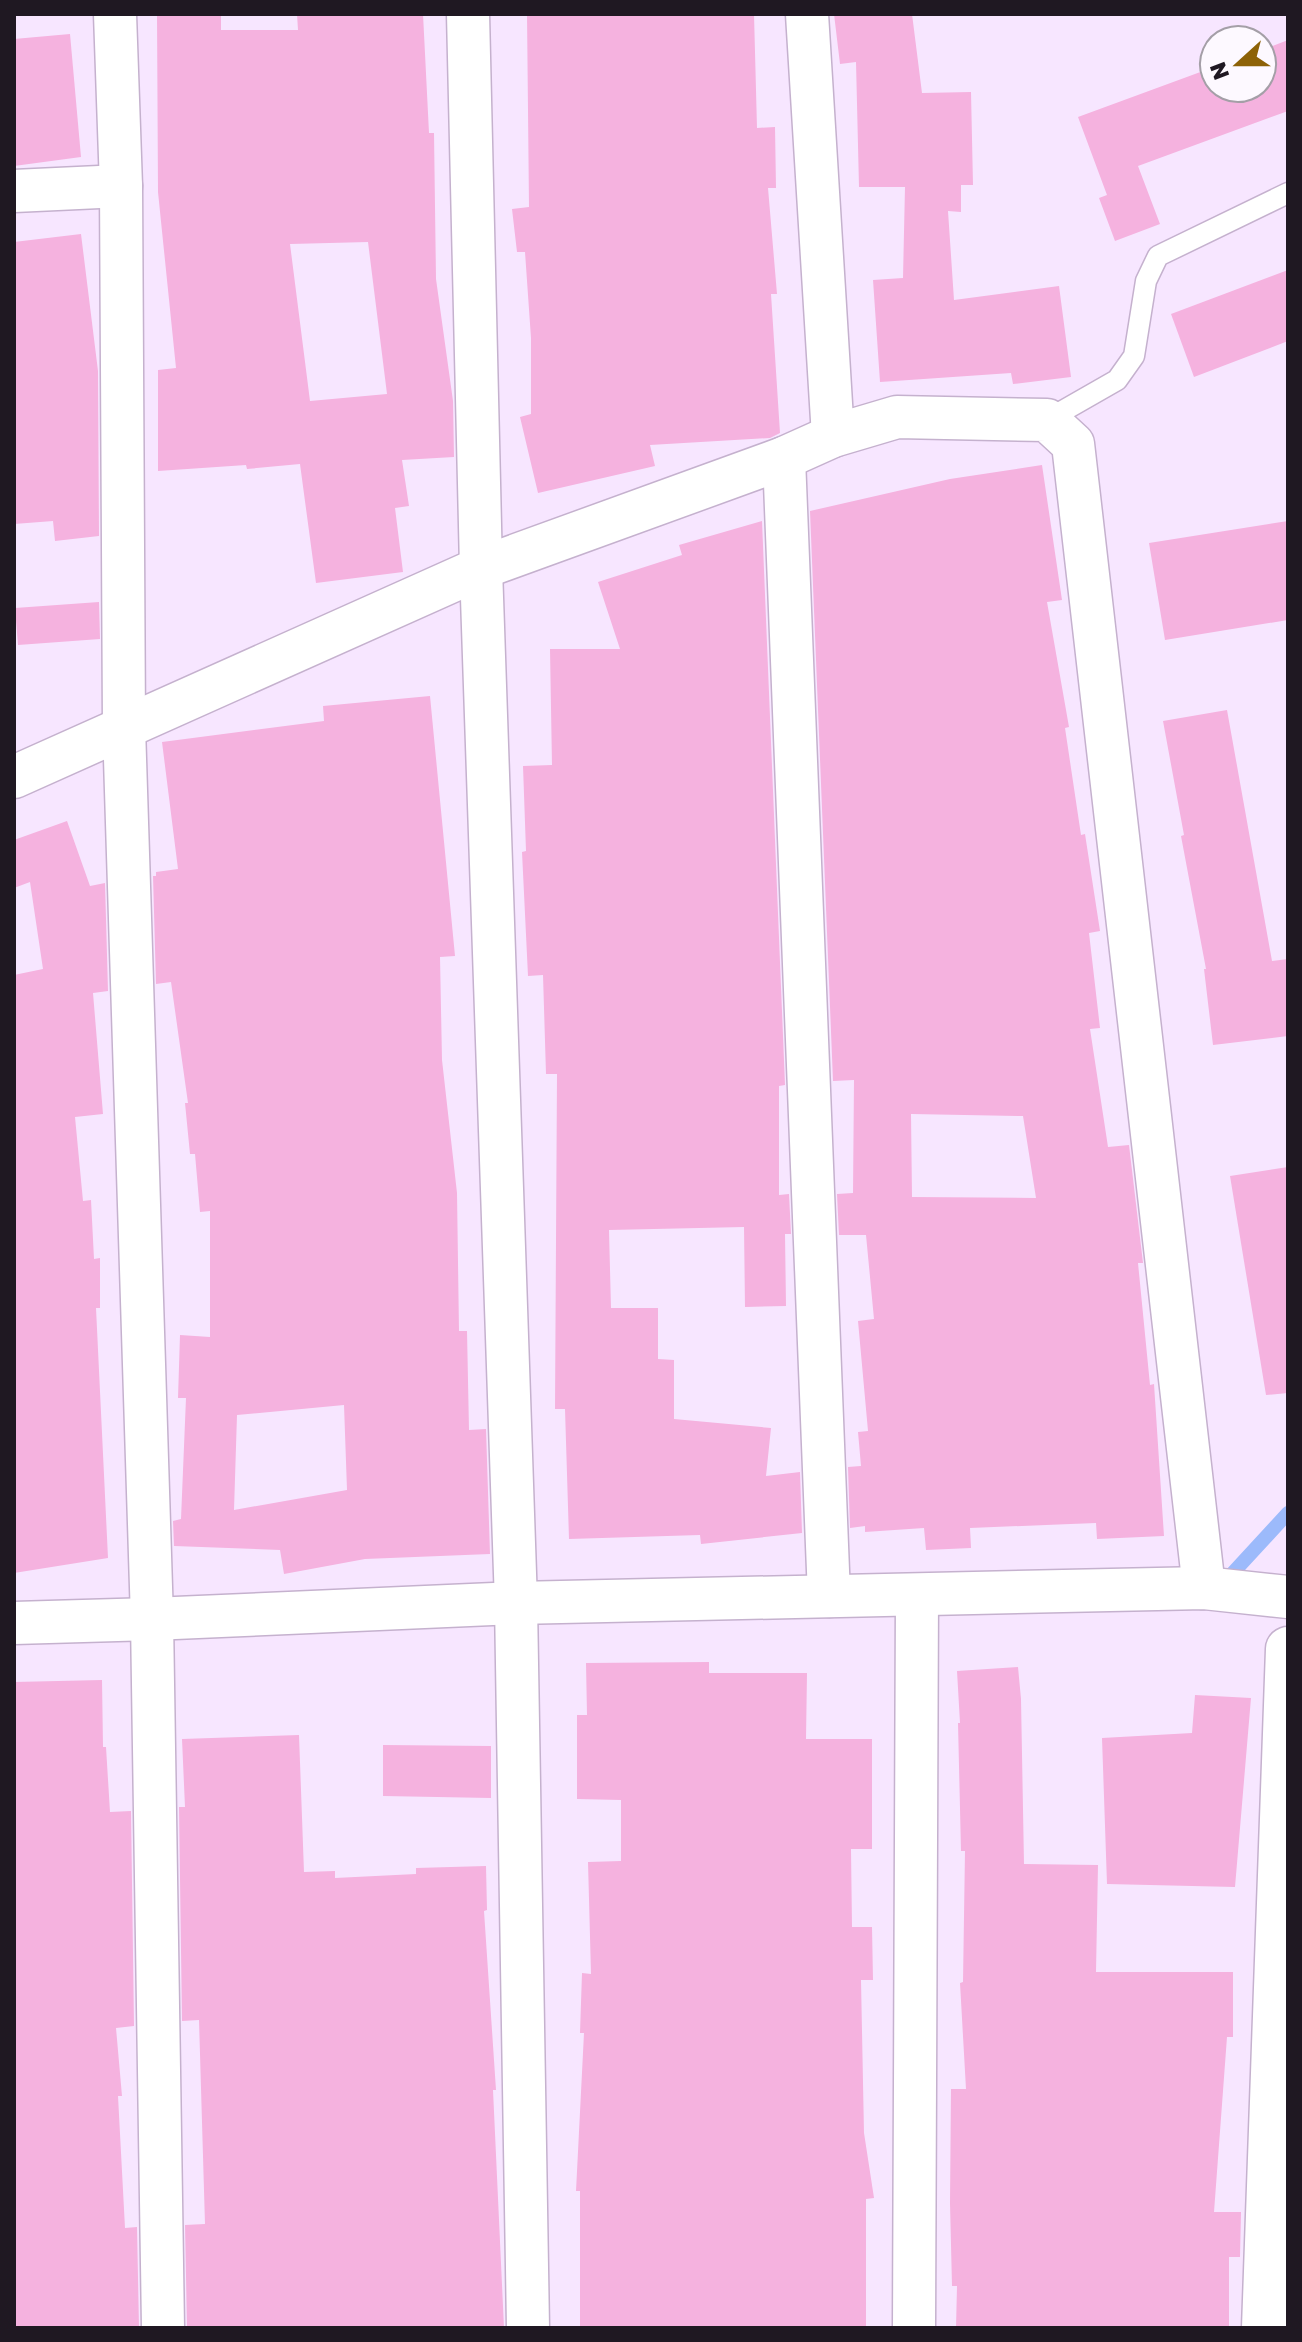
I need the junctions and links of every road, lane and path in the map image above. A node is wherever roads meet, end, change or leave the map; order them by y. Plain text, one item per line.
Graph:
1 (115, 14) edge
2 (468, 14) edge
3 (807, 14) edge
4 (121, 186) junction
5 (14, 191) edge
6 (1288, 193) edge
7 (1047, 420) junction
8 (833, 436) junction
9 (784, 458) junction
10 (481, 568) junction
11 (124, 727) junction
12 (14, 777) edge
13 (1204, 1588) junction
14 (917, 1595) junction
15 (829, 1596) junction
16 (1288, 1597) edge
17 (516, 1603) junction
18 (152, 1619) junction
19 (14, 1623) edge
20 (1288, 1649) edge
21 (163, 2328) edge
22 (528, 2328) edge
23 (914, 2328) edge
24 (1264, 2328) edge

1 - 4 street
2 - 10 street
3 - 8 street
4 - 5 street
4 - 11 street
6 - 7 lane
7 - 8 street
7 - 13 street
8 - 9 street
9 - 10 street
9 - 15 street
10 - 11 street
10 - 17 street
11 - 12 street
11 - 18 street
13 - 14 street
13 - 16 street
14 - 15 street
14 - 23 street
15 - 17 street
17 - 18 street
17 - 22 street
18 - 19 street
18 - 21 street
20 - 24 street

